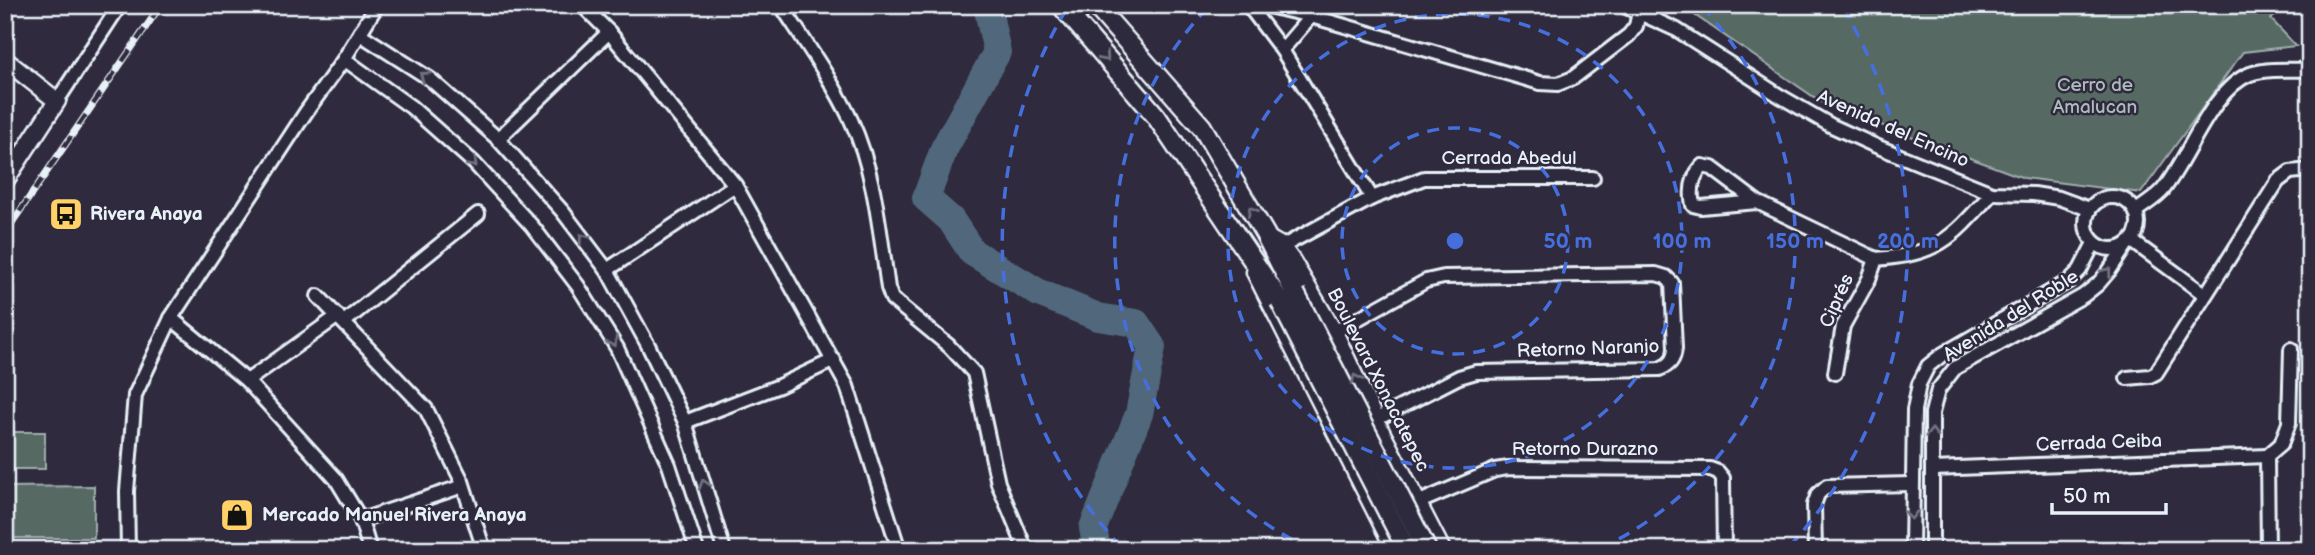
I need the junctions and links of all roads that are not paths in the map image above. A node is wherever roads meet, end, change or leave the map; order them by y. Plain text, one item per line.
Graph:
1 (120, 5) edge
2 (377, 5) edge
3 (582, 5) edge
4 (781, 5) edge
5 (1061, 5) edge
6 (1087, 5) edge
7 (1095, 5) edge
8 (1248, 5) edge
9 (1264, 5) edge
10 (1622, 5) edge
11 (1639, 12) junction
12 (1311, 16) junction
13 (1075, 21) junction
14 (609, 32) junction
15 (360, 34) junction
16 (1282, 51) junction
17 (344, 58) junction
18 (5, 60) edge
19 (2310, 70) edge
20 (57, 100) junction
21 (498, 139) junction
22 (2310, 170) edge
23 (1593, 178) dead end
24 (5, 181) edge
25 (735, 185) junction
26 (1992, 193) junction
27 (1372, 198) junction
28 (1757, 202) junction
29 (2089, 209) junction
30 (2136, 211) junction
31 (478, 214) dead end
32 (2094, 243) junction
33 (2129, 244) junction
34 (1274, 245) junction
35 (1250, 256) junction
36 (1875, 259) junction
37 (607, 270) junction
38 (2204, 294) junction
39 (318, 296) dead end
40 (1288, 297) junction
41 (171, 318) junction
42 (341, 319) junction
43 (1334, 332) junction
44 (2291, 349) dead end
45 (834, 360) junction
46 (1835, 373) dead end
47 (2127, 378) dead end
48 (247, 381) junction
49 (1375, 420) junction
50 (685, 422) junction
51 (2267, 456) junction
52 (1397, 464) junction
53 (1932, 469) junction
54 (1360, 482) junction
55 (1911, 484) junction
56 (463, 486) junction
57 (1417, 503) junction
58 (361, 520) junction
59 (128, 550) edge
60 (370, 550) edge
61 (484, 550) edge
62 (697, 550) edge
63 (724, 550) edge
64 (899, 550) edge
65 (1026, 550) edge
66 (1395, 550) edge
67 (1407, 550) edge
68 (1427, 550) edge
69 (1441, 550) edge
70 (1724, 550) edge
71 (1815, 550) edge
72 (1912, 550) edge
73 (1932, 550) edge
74 (2268, 550) edge

1 - 20 street
2 - 15 street
3 - 14 street
4 - 65 street
5 - 13 main road, Boulevard Xonacatepec
6 - 13 street
34 -> 7 main road, Boulevard Xonacatepec
8 - 16 street
9 - 12 street
10 - 11 street, Avenida del Encino
11 - 12 street
11 - 26 street, Avenida del Encino
12 - 16 street
13 -> 35 main road, Boulevard Xonacatepec
14 - 21 street
14 - 25 street
15 - 17 street
21 -> 15 street
16 - 27 street
17 - 41 street
17 -> 62 street
18 - 20 street
19 - 30 street
20 - 24 street
37 -> 21 street
22 - 38 street
23 - 27 street, Cerrada Abedul
25 - 37 street
25 - 45 street
26 - 29 street, Avenida del Encino
26 - 36 street, Ciprés
27 - 34 street, Cerrada Abedul
28 - 28 street
28 - 36 street
29 - 30 street
29 - 32 street
30 - 33 street
31 - 42 street
32 - 33 street
32 - 55 street, Avenida del Roble
33 - 38 street
53 -> 33 street, Avenida del Roble
34 - 40 main road, Boulevard Xonacatepec
34 - 43 street, Boulevard Xonacatepec
35 - 40 main road, Boulevard Xonacatepec
35 - 54 street, Boulevard Xonacatepec
36 - 46 street, Ciprés
37 - 50 street
38 - 47 street
39 - 42 street
40 - 67 main road, Boulevard Xonacatepec, bridge
40 - 68 main road, Boulevard Xonacatepec, bridge
41 - 48 street
41 - 59 street
42 - 48 street
42 - 56 street
49 -> 43 street, Boulevard Xonacatepec
43 - 49 street, Retorno Naranjo
44 - 51 street
45 - 50 street
45 - 64 street
48 - 58 street
49 - 52 street, Boulevard Xonacatepec
63 -> 50 street
51 - 53 street, Cerrada Ceiba
51 - 74 street
52 - 54 street
52 - 57 street, Boulevard Xonacatepec
53 - 73 street, Avenida del Roble
54 - 66 street, Boulevard Xonacatepec
55 - 71 street
55 -> 72 street, Avenida del Roble
56 - 58 street
56 - 61 street
57 - 69 street, Boulevard Xonacatepec
57 - 70 street, Retorno Durazno
58 - 60 street

